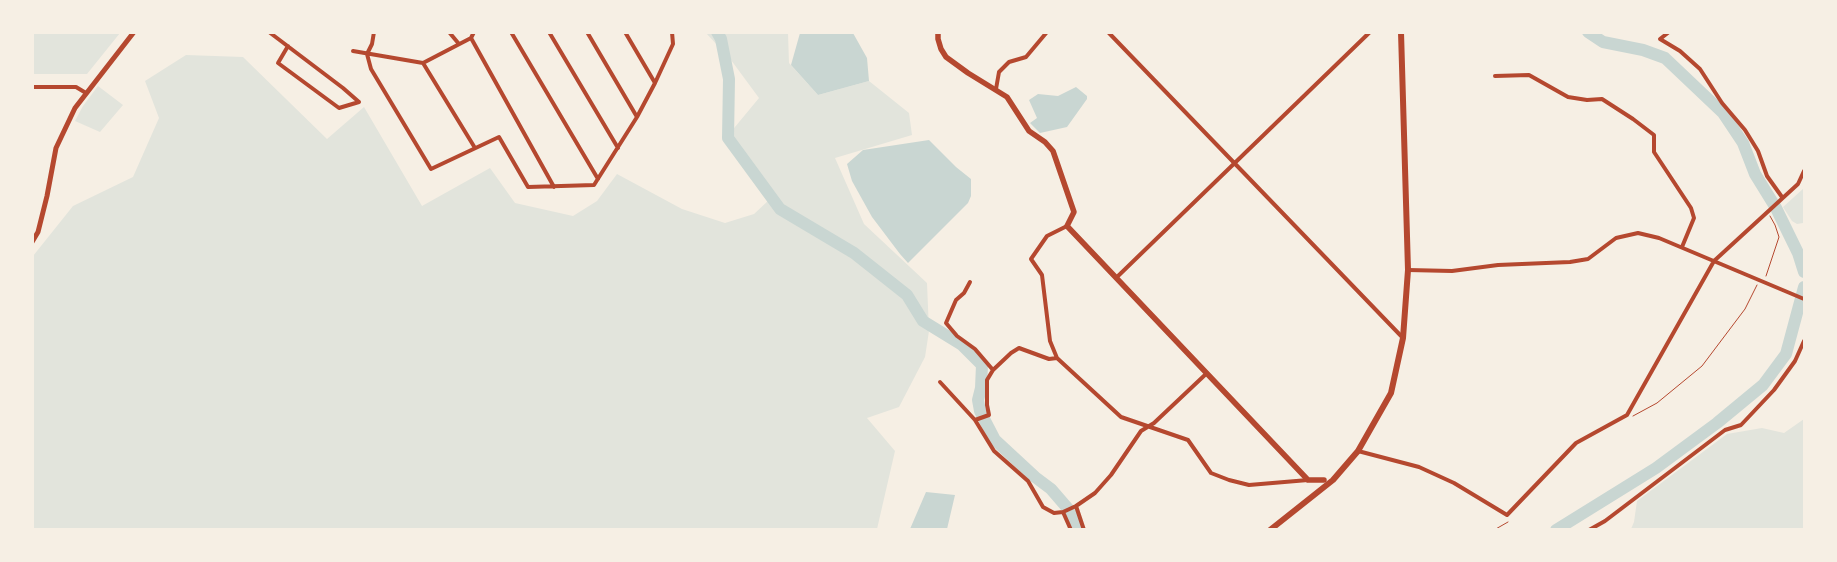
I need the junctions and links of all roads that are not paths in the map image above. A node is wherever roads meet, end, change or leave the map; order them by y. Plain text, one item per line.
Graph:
1 (134, 32) edge
2 (269, 32) edge
3 (374, 32) edge
4 (450, 32) edge
5 (474, 32) edge
6 (511, 32) edge
7 (549, 32) edge
8 (587, 32) edge
9 (625, 32) edge
10 (672, 32) edge
11 (938, 32) edge
12 (1046, 32) edge
13 (1108, 32) edge
14 (1370, 32) edge
15 (1401, 32) edge
16 (1669, 32) edge
17 (471, 38) junction
18 (459, 44) junction
19 (288, 46) junction
20 (353, 51) dead end
21 (366, 54) junction
22 (423, 63) junction
23 (1495, 76) dead end
24 (655, 83) junction
25 (32, 87) edge
26 (996, 89) junction
27 (86, 93) junction
28 (637, 117) junction
29 (475, 148) junction
30 (618, 148) junction
31 (1235, 164) junction
32 (1804, 170) edge
33 (598, 179) junction
34 (554, 187) junction
35 (1782, 197) junction
36 (1067, 226) junction
37 (32, 242) edge
38 (1682, 247) junction
39 (1714, 261) junction
40 (1408, 270) junction
41 (1116, 277) junction
42 (970, 282) dead end
43 (1804, 299) edge
44 (1403, 338) junction
45 (1804, 341) edge
46 (1057, 358) junction
47 (993, 370) junction
48 (1207, 372) junction
49 (940, 382) dead end
50 (975, 420) junction
51 (1148, 426) junction
52 (1358, 451) junction
53 (1308, 480) junction
54 (1324, 480) joint
55 (1333, 480) junction
56 (1076, 506) junction
57 (1063, 512) junction
58 (1071, 530) edge
59 (1084, 530) edge
60 (1270, 530) edge
61 (1589, 530) edge

1 - 27 street
2 - 19 street
3 - 21 street
4 - 18 street
5 - 17 street
6 - 33 street
7 - 30 street
8 - 28 street
9 - 24 street
10 - 24 street
11 - 26 main road
12 - 26 street
13 - 31 street
14 - 31 street
15 - 40 main road
16 - 35 street
17 - 18 street
17 - 34 street
18 - 22 street
19 - 19 street
20 - 21 street
21 - 22 street
21 - 29 street
22 - 29 street
23 - 38 street
24 - 28 street
25 - 27 street
26 - 36 main road
27 - 37 street
28 - 30 street
29 - 34 street
30 - 33 street
31 - 41 street
31 - 44 street
32 - 35 street
33 - 34 street
35 - 39 street
36 - 41 main road
36 - 46 street
38 - 39 street
38 - 40 street
39 - 43 street
39 - 52 street
40 - 44 main road
41 - 48 main road
42 - 47 street
44 - 52 main road
45 - 61 street
46 - 47 street
46 - 51 street
47 - 50 street
48 - 51 street
48 - 53 main road
49 - 50 street
50 - 57 street
51 - 53 street
51 - 56 street
52 - 55 main road
53 - 54 main road
54 - 55 street
55 - 60 main road
56 - 57 street
56 - 59 street
57 - 58 street

